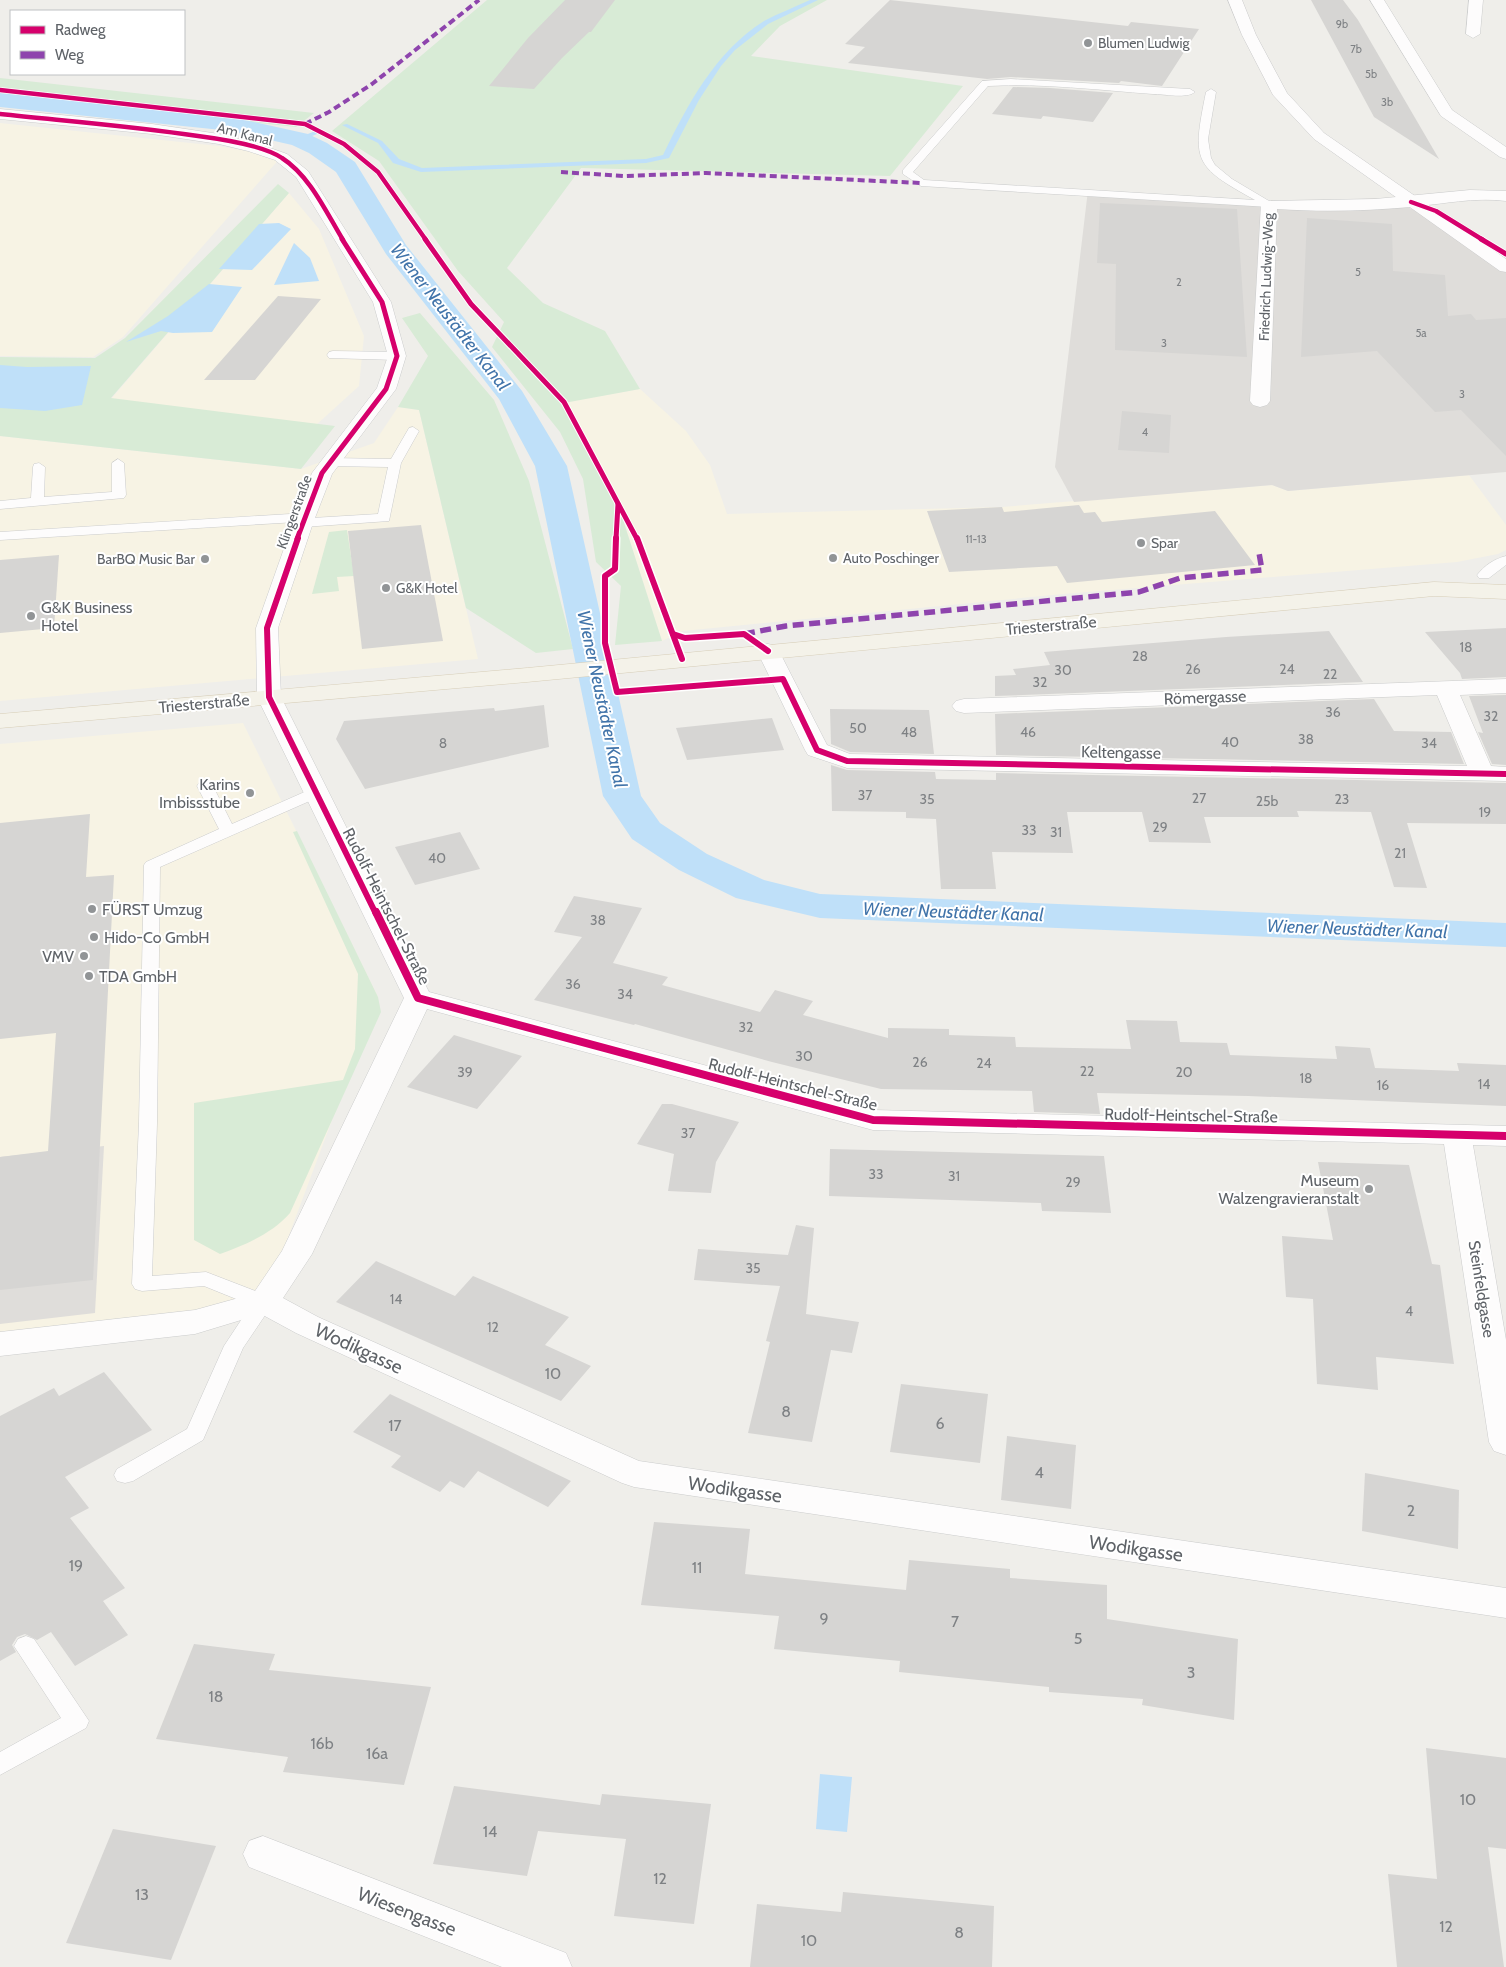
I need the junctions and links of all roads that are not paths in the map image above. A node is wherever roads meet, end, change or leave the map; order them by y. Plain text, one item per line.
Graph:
1 (1236, 0) edge
2 (1377, 0) edge
3 (1476, 0) edge
4 (1473, 34) dead end
5 (1190, 92) dead end
6 (1211, 92) dead end
7 (0, 114) edge
8 (1506, 135) edge
9 (1481, 138) junction
10 (1506, 154) edge
11 (1506, 196) edge
12 (1411, 202) junction
13 (1269, 204) junction
14 (1506, 267) edge
15 (332, 355) dead end
16 (397, 356) junction
17 (1260, 401) dead end
18 (413, 431) dead end
19 (330, 462) junction
20 (118, 463) dead end
21 (394, 463) junction
22 (39, 467) dead end
23 (37, 502) junction
24 (0, 505) edge
25 (304, 520) junction
26 (0, 536) edge
27 (1506, 560) edge
28 (1506, 573) edge
29 (1484, 575) junction
30 (1434, 589) junction
31 (1506, 592) edge
32 (768, 651) junction
33 (1506, 686) edge
34 (1446, 688) junction
35 (269, 697) junction
36 (964, 706) dead end
37 (0, 721) edge
38 (1494, 773) edge
39 (205, 786) dead end
40 (315, 793) junction
41 (228, 831) junction
42 (418, 998) junction
43 (1457, 1135) junction
44 (1506, 1136) edge
45 (264, 1302) junction
46 (0, 1344) edge
47 (1506, 1442) edge
48 (125, 1474) dead end
49 (1506, 1603) edge
50 (26, 1646) dead end
51 (0, 1764) edge
52 (263, 1854) dead end
53 (551, 1967) edge

1 - 12 street
2 - 9 street
3 - 4 street
5 - 13 lane
6 - 13 lane
7 - 16 street, Am Kanal
8 - 9 street
9 - 10 street
11 - 12 street, Friedrich Ludwig-Weg
12 - 13 street, Friedrich Ludwig-Weg
12 - 14 street
13 - 17 street, Friedrich Ludwig-Weg
15 - 16 lane
16 - 19 street, Klingerstraße
18 - 21 lane
19 - 21 lane
19 - 25 street, Klingerstraße
20 - 23 lane
21 - 25 lane
22 - 23 lane
23 - 24 lane
25 - 26 lane, Klingerstraße
25 - 35 street, Klingerstraße
27 - 29 lane
28 - 29 main road, Triesterstraße
29 - 30 main road, Triesterstraße
30 - 31 main road, Triesterstraße
30 - 32 main road, Triesterstraße
32 - 35 main road, Triesterstraße
32 - 38 street, Keltengasse
33 - 34 street, Römergasse
34 - 36 street, Römergasse
34 - 38 street
35 - 37 main road, Triesterstraße
35 - 40 street, Rudolf-Heintschel-Straße
39 - 41 lane
40 - 41 lane
40 - 42 street, Rudolf-Heintschel-Straße
41 - 45 lane
42 - 43 street, Rudolf-Heintschel-Straße
42 - 45 street, Rudolf-Heintschel-Straße
43 - 44 street, Rudolf-Heintschel-Straße
43 - 47 street, Steinfeldgasse
45 - 46 street
45 - 48 lane
45 - 49 street, Wodikgasse
50 - 51 lane
52 - 53 street, Wiesengasse

